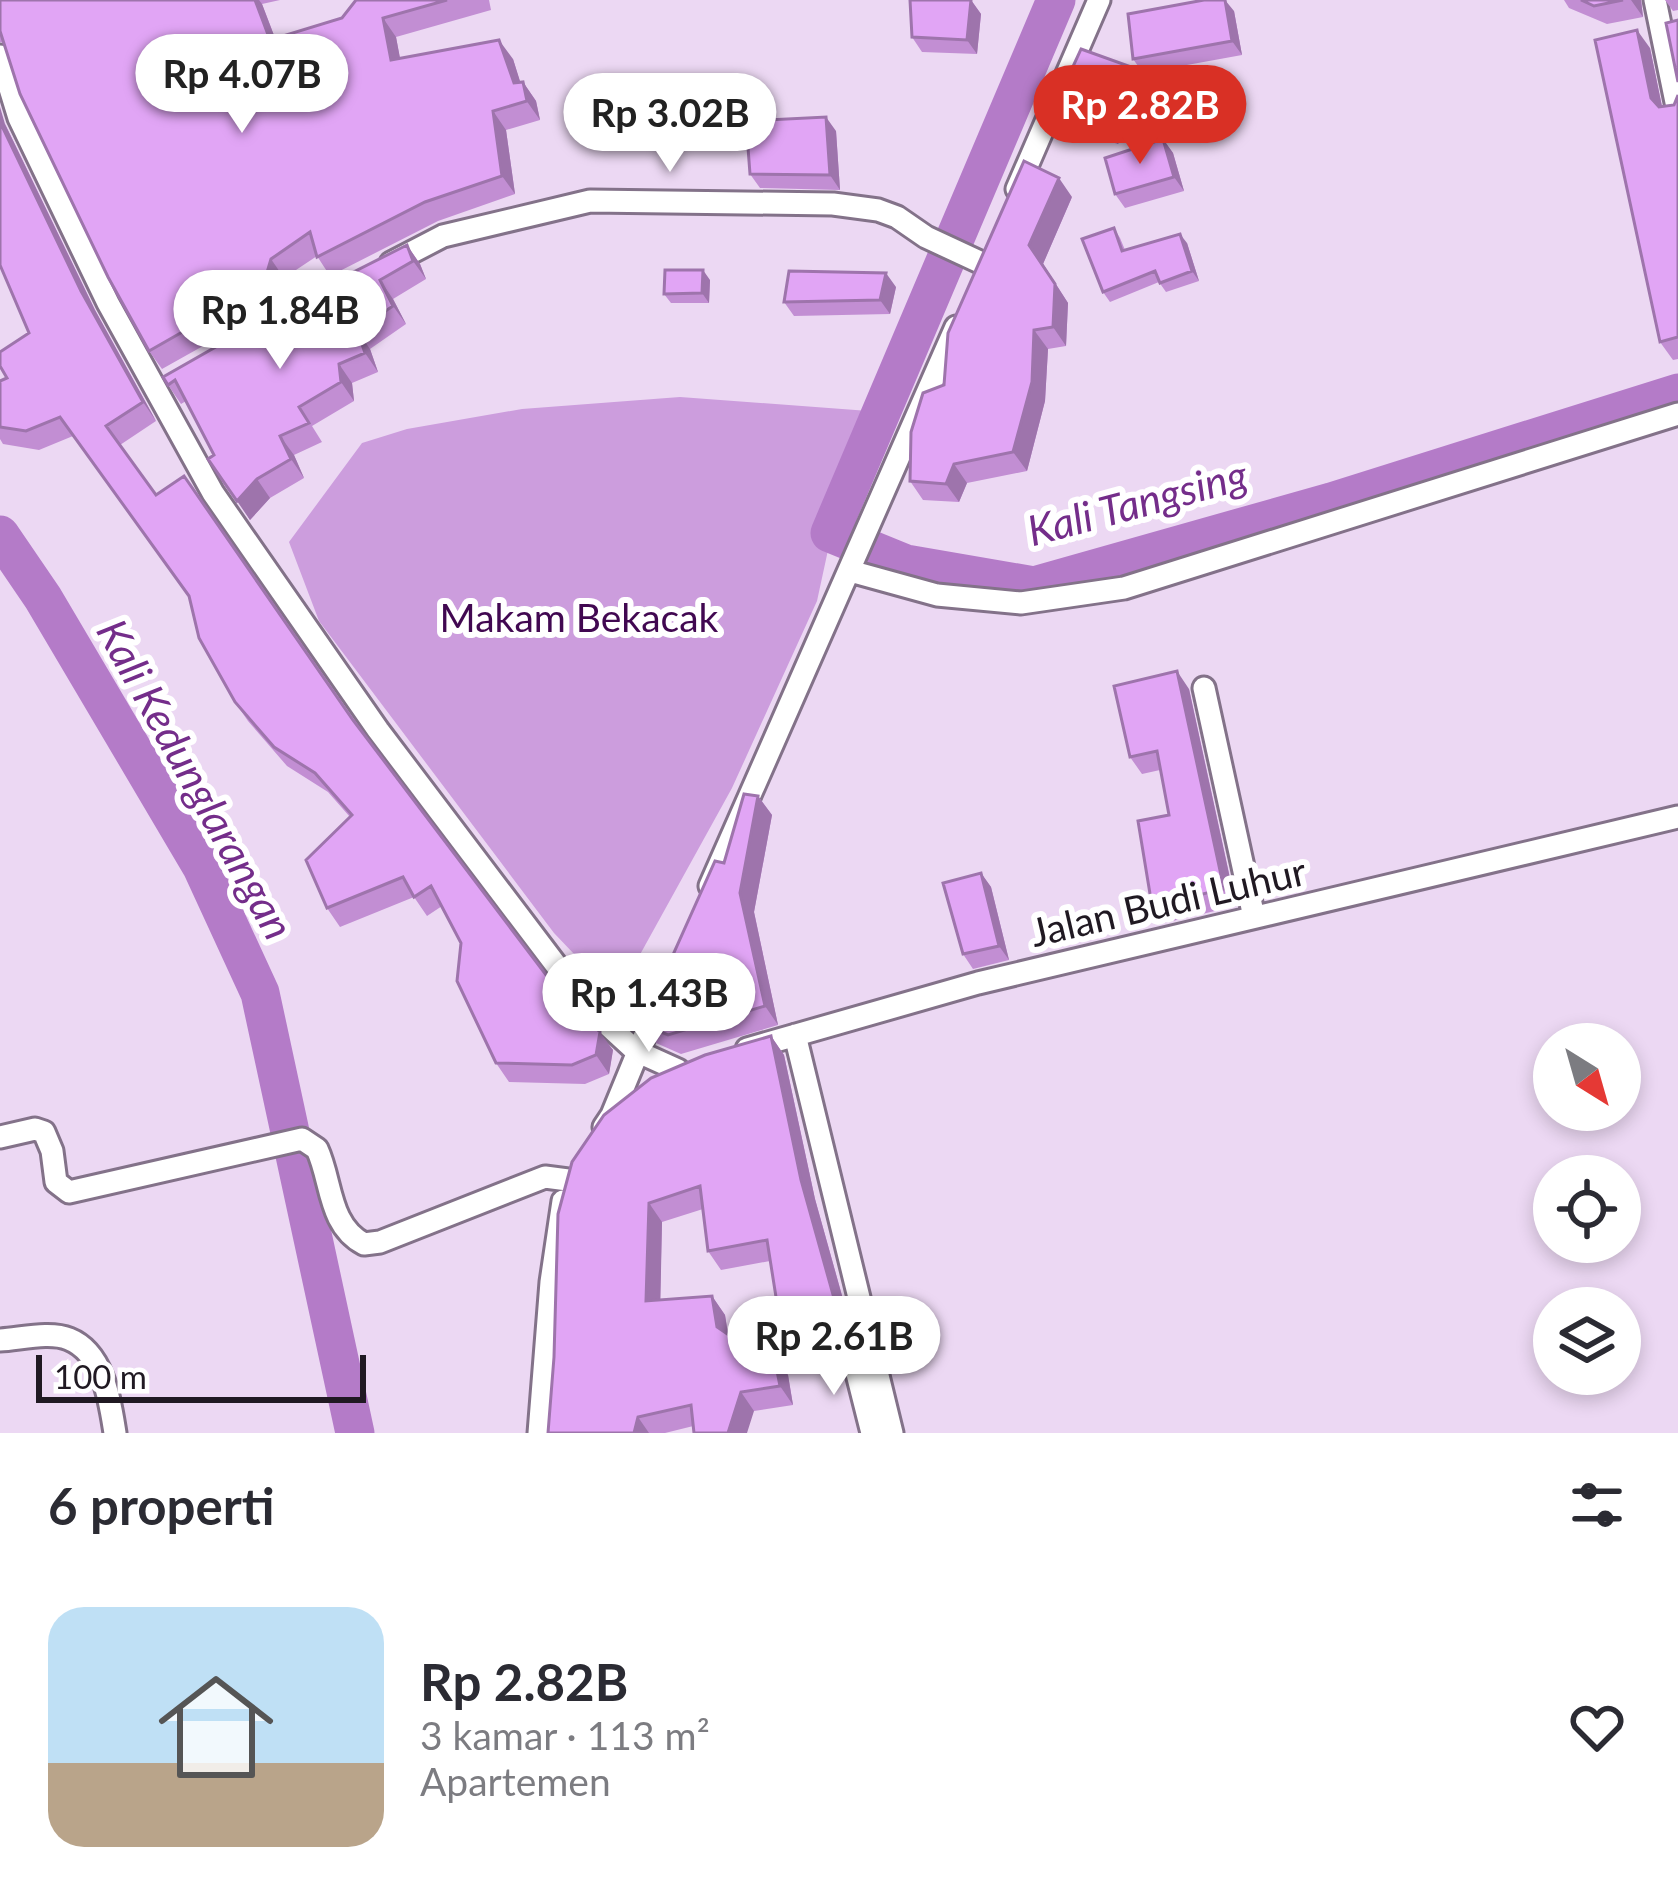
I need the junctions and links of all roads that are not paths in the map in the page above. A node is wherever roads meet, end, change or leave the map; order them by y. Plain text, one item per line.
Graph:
1 (1099, 0) edge
2 (1654, 0) edge
3 (1670, 30) edge
4 (0, 56) edge
5 (1678, 112) edge
6 (1004, 216) edge
7 (995, 238) edge
8 (371, 272) edge
9 (972, 278) junction
10 (1678, 414) edge
11 (851, 568) junction
12 (1204, 688) dead end
13 (1678, 818) edge
14 (704, 898) edge
15 (1254, 917) junction
16 (665, 986) edge
17 (795, 1036) junction
18 (636, 1051) junction
19 (680, 1073) junction
20 (612, 1115) junction
21 (0, 1137) edge
22 (577, 1166) junction
23 (0, 1340) edge
24 (851, 1350) dead end
25 (116, 1433) edge
26 (539, 1433) edge
27 (872, 1433) edge
28 (892, 1433) edge

1 - 6 street
2 - 3 street
3 - 5 street
4 - 18 street
7 - 9 street
8 - 9 street
9 - 11 street
10 - 11 street
11 - 14 street
12 - 15 street
13 - 15 street, Jalan Budi Luhur
15 - 17 street, Jalan Budi Luhur
16 - 18 street
17 - 19 street, Jalan Budi Luhur
17 - 28 street
18 - 19 street
18 - 20 street
19 - 20 street, Jalan Budi Luhur
20 - 22 street
21 - 22 street
22 - 26 street
23 - 25 street
24 - 27 street

